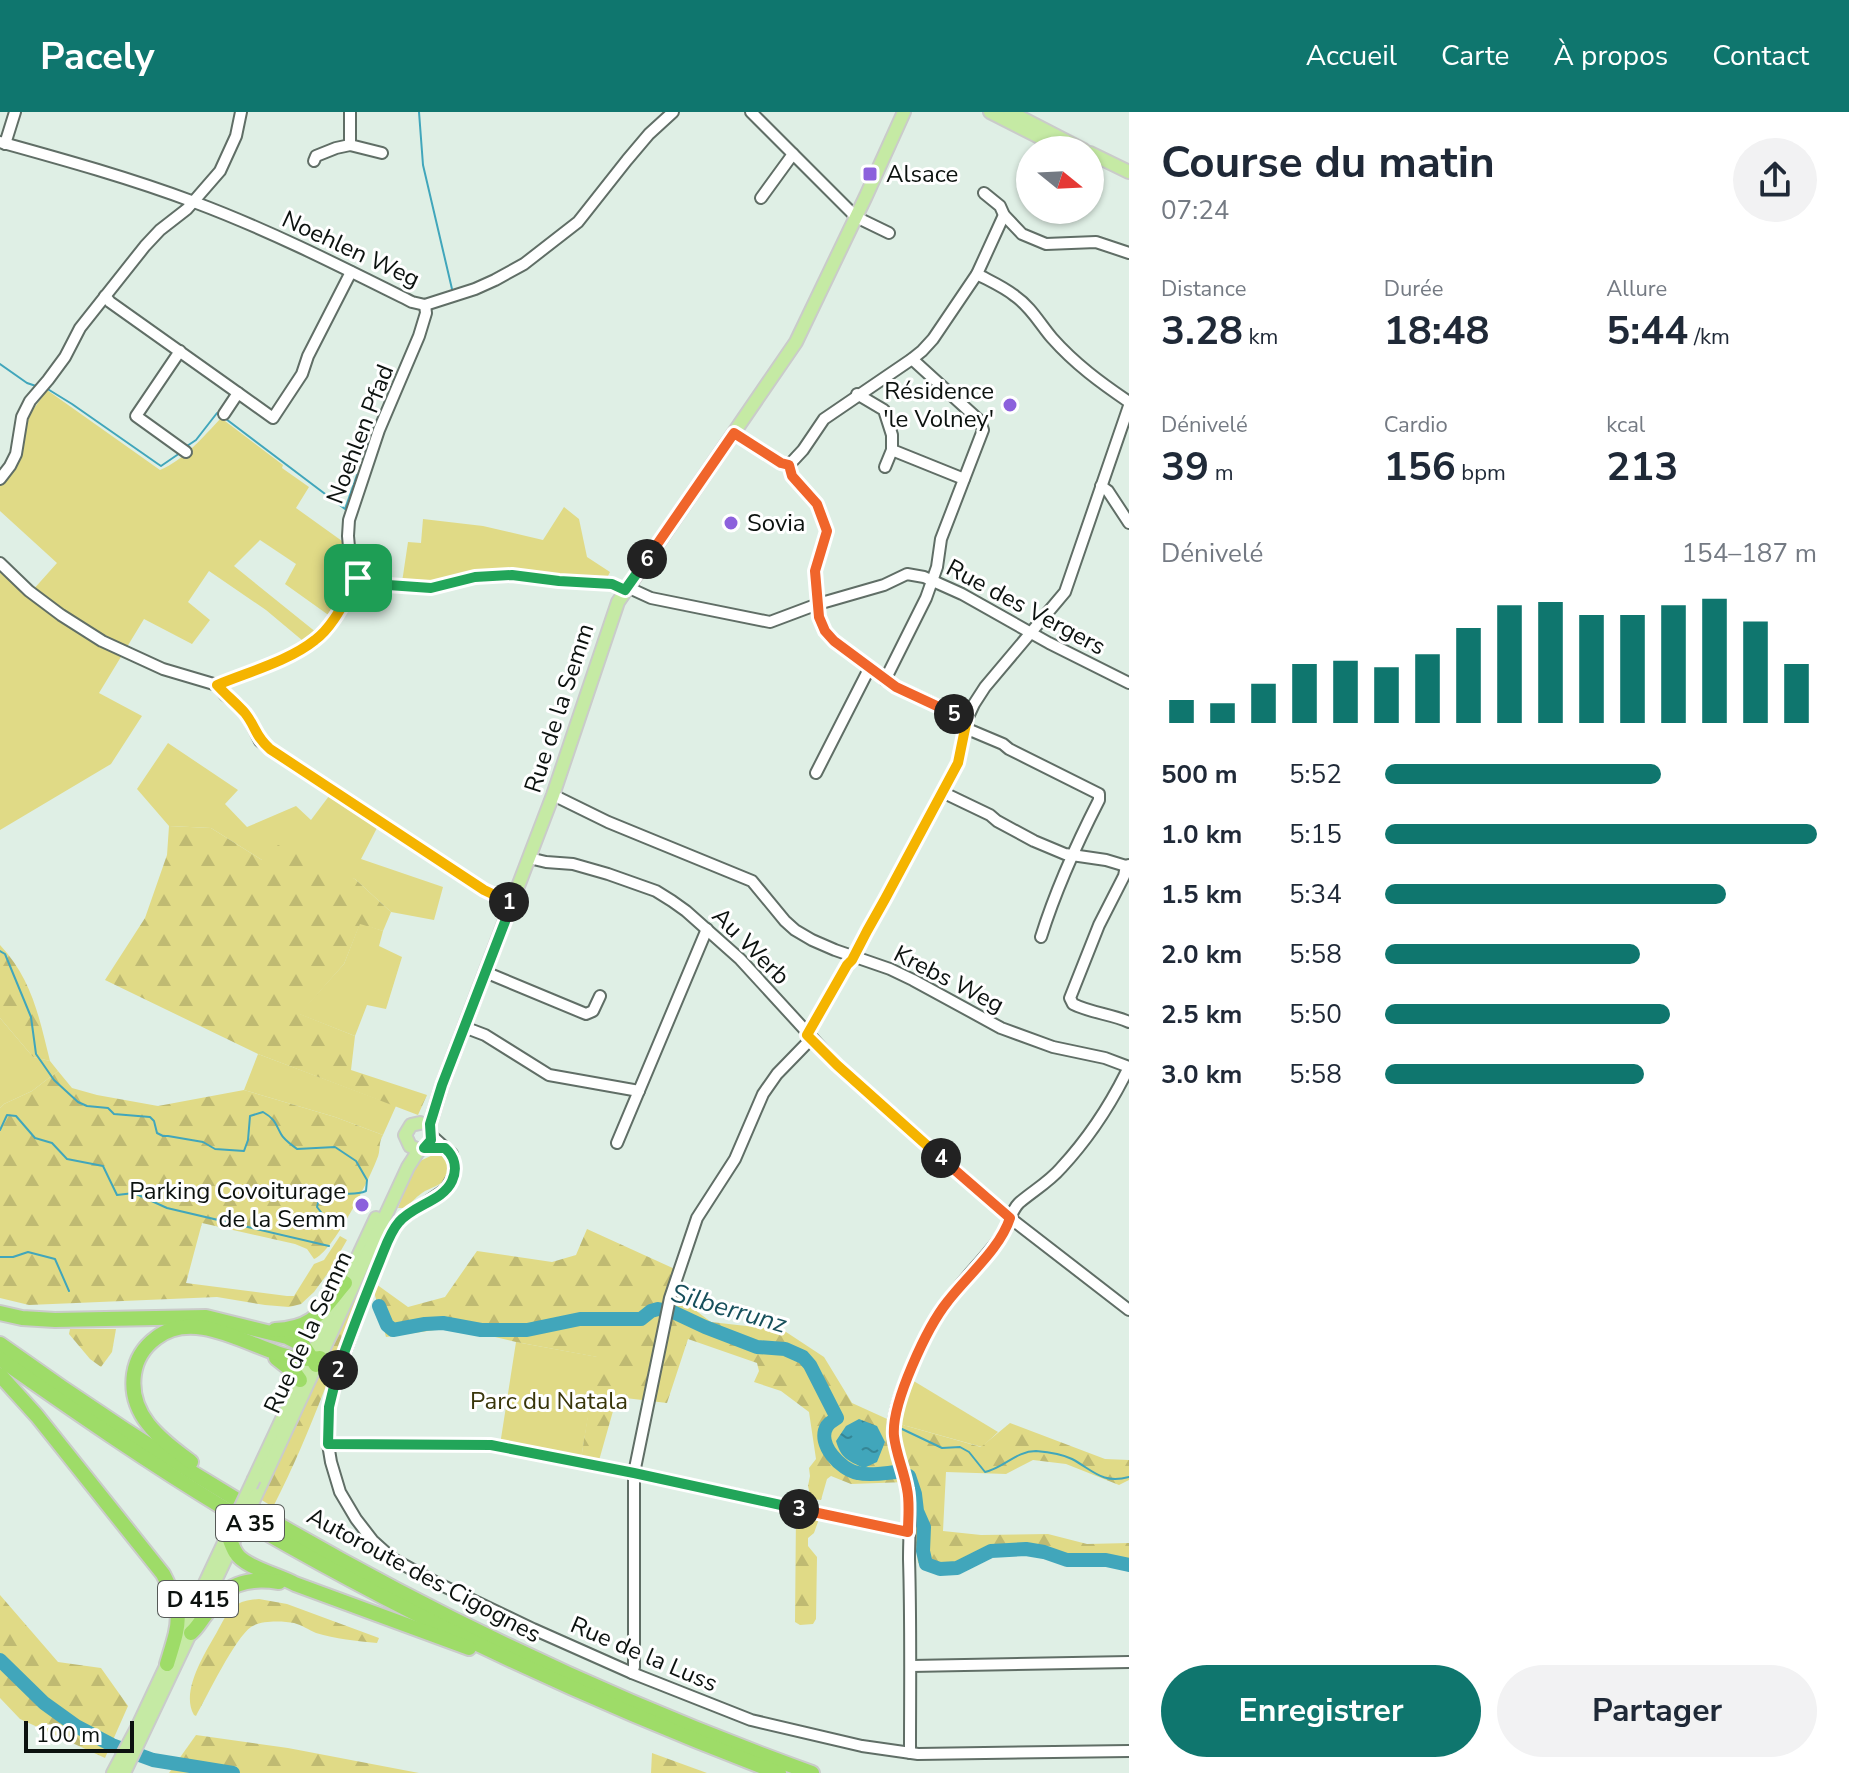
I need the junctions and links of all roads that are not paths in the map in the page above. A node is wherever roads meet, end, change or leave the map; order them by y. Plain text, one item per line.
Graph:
1 (15, 112) edge
2 (241, 112) edge
3 (350, 112) edge
4 (673, 112) edge
5 (751, 112) edge
6 (990, 112) edge
7 (1010, 112) edge
8 (902, 113) edge
9 (1042, 136) edge
10 (1047, 136) edge
11 (2, 143) edge
12 (350, 145) junction
13 (382, 153) dead end
14 (793, 154) junction
15 (1104, 160) edge
16 (314, 161) dead end
17 (1104, 168) edge
18 (1129, 172) edge
19 (1129, 180) edge
20 (984, 193) dead end
21 (761, 198) dead end
22 (194, 202) junction
23 (1004, 215) junction
24 (856, 217) junction
25 (889, 233) dead end
26 (1129, 253) edge
27 (351, 272) junction
28 (977, 274) junction
29 (105, 296) junction
30 (425, 305) junction
31 (180, 351) junction
32 (912, 359) junction
33 (238, 393) junction
34 (857, 394) junction
35 (1129, 404) edge
36 (224, 414) dead end
37 (734, 433) junction
38 (892, 450) junction
39 (186, 452) dead end
40 (789, 465) junction
41 (885, 467) dead end
42 (0, 479) edge
43 (964, 479) junction
44 (1101, 486) junction
45 (1129, 523) edge
46 (0, 563) edge
47 (358, 578) junction
48 (933, 579) junction
49 (626, 588) junction
50 (818, 604) junction
51 (1032, 633) junction
52 (869, 669) junction
53 (885, 680) junction
54 (1129, 683) edge
55 (217, 685) junction
56 (966, 724) junction
57 (816, 773) dead end
58 (942, 792) junction
59 (553, 795) junction
60 (1071, 856) junction
61 (529, 858) junction
62 (1128, 865) edge
63 (512, 903) junction
64 (707, 929) junction
65 (1041, 937) dead end
66 (855, 956) junction
67 (485, 972) junction
68 (600, 996) dead end
69 (1129, 1022) edge
70 (464, 1027) junction
71 (809, 1037) junction
72 (1129, 1069) edge
73 (639, 1091) junction
74 (427, 1129) junction
75 (617, 1143) dead end
76 (418, 1148) junction
77 (445, 1148) junction
78 (1010, 1218) junction
79 (345, 1283) junction
80 (1129, 1310) edge
81 (0, 1313) edge
82 (267, 1331) junction
83 (0, 1344) edge
84 (255, 1346) junction
85 (0, 1359) edge
86 (316, 1361) junction
87 (0, 1375) edge
88 (300, 1380) junction
89 (328, 1444) junction
90 (634, 1473) junction
91 (254, 1501) junction
92 (908, 1532) junction
93 (232, 1535) junction
94 (295, 1584) junction
95 (191, 1633) junction
96 (515, 1662) junction
97 (1129, 1662) edge
98 (167, 1664) junction
99 (911, 1666) junction
100 (632, 1673) junction
101 (141, 1730) junction
102 (1129, 1751) edge
103 (910, 1753) junction
104 (117, 1772) edge
105 (779, 1773) edge
106 (812, 1773) edge

1 - 11 street
2 - 22 street
3 - 12 street
4 - 30 street, Noehlen Weg
5 - 14 street
6 - 9 main road
7 - 10 main road
8 - 24 main road, Rue de la Semm
11 - 22 street, Noehlen Weg
12 - 13 street
12 - 16 street
14 - 21 street
14 - 24 street
15 - 18 main road
17 - 19 main road
20 - 23 street
22 - 27 street, Noehlen Weg
22 - 29 street
23 - 26 street
23 - 28 street
24 - 25 street
24 - 37 main road, Rue de la Semm
27 - 30 street, Noehlen Weg
27 - 33 street
28 - 32 street
28 - 35 street
29 - 31 street
29 - 42 street
30 - 47 street, Noehlen Pfad
31 - 33 street
31 - 39 street
32 - 34 street
32 - 43 street
33 - 36 street
34 - 38 street
34 - 40 street
35 - 44 street
37 - 40 street
37 - 49 main road, Rue de la Semm
38 - 41 street
38 - 43 street
40 - 50 street
43 - 48 street
44 - 45 street
44 - 51 street
46 - 55 street
47 - 49 street, Rue des Vergers
47 - 55 street
48 - 50 street, Rue des Vergers
48 - 51 street, Rue des Vergers
48 - 53 street
49 - 50 street, Rue des Vergers
49 - 59 main road, Rue de la Semm
50 - 52 street
51 - 54 street, Rue des Vergers
51 - 56 street
52 - 53 street
52 - 57 street
53 - 56 street
55 - 63 street
56 - 58 street
56 - 60 street
58 - 60 street
58 - 66 street
59 - 61 main road, Rue de la Semm
59 - 66 street, Krebs Weg
60 - 62 street
60 - 65 street
61 - 63 main road, Rue de la Semm
61 - 64 street, Au Werb
62 - 69 street
63 - 67 main road, Rue de la Semm
64 - 71 street, Au Werb
64 - 73 street
66 - 71 street
66 - 72 street, Krebs Weg
67 - 68 street
67 - 70 main road, Rue de la Semm
70 - 73 street
70 - 74 main road, Rue de la Semm
71 - 78 street, Au Werb
71 - 90 street
72 - 78 street
73 - 75 street
74 - 76 main road
74 - 76 main road
74 - 77 street
76 - 77 street
76 - 79 main road, Rue de la Semm / D 415
76 - 86 main road, Rue de la Semm / D 415
77 - 89 street, Rue de la Luss
78 - 80 street, Au Werb
78 - 92 street
79 - 82 highway
79 - 86 main road, Rue de la Semm / D 415
81 - 82 highway
82 - 86 highway
83 - 91 highway, Autoroute des Cigognes / A 35
84 - 86 highway
84 - 88 highway
84 - 91 highway
85 - 96 highway, Autoroute des Cigognes / A 35
86 - 88 main road, Rue de la Semm / D 415
86 - 91 main road, Rue de la Semm / D 415
87 - 98 highway
88 - 93 main road, Rue de la Semm / D 415, bridge
89 - 90 street
89 - 100 street, Rue de la Luss
90 - 92 street
90 - 100 street
91 - 93 main road, Rue de la Semm / D 415, bridge
91 - 106 highway, Autoroute des Cigognes / A 35
92 - 99 street
93 - 94 highway
93 - 95 main road, D 415
93 - 98 main road, D 415
94 - 95 highway
94 - 96 highway
95 - 101 main road, D 415
96 - 105 highway, Autoroute des Cigognes / A 35
97 - 99 street
98 - 101 main road, D 415
99 - 103 street
100 - 103 street, Rue de la Luss
101 - 104 main road, D 415
102 - 103 street, Rue de la Luss

